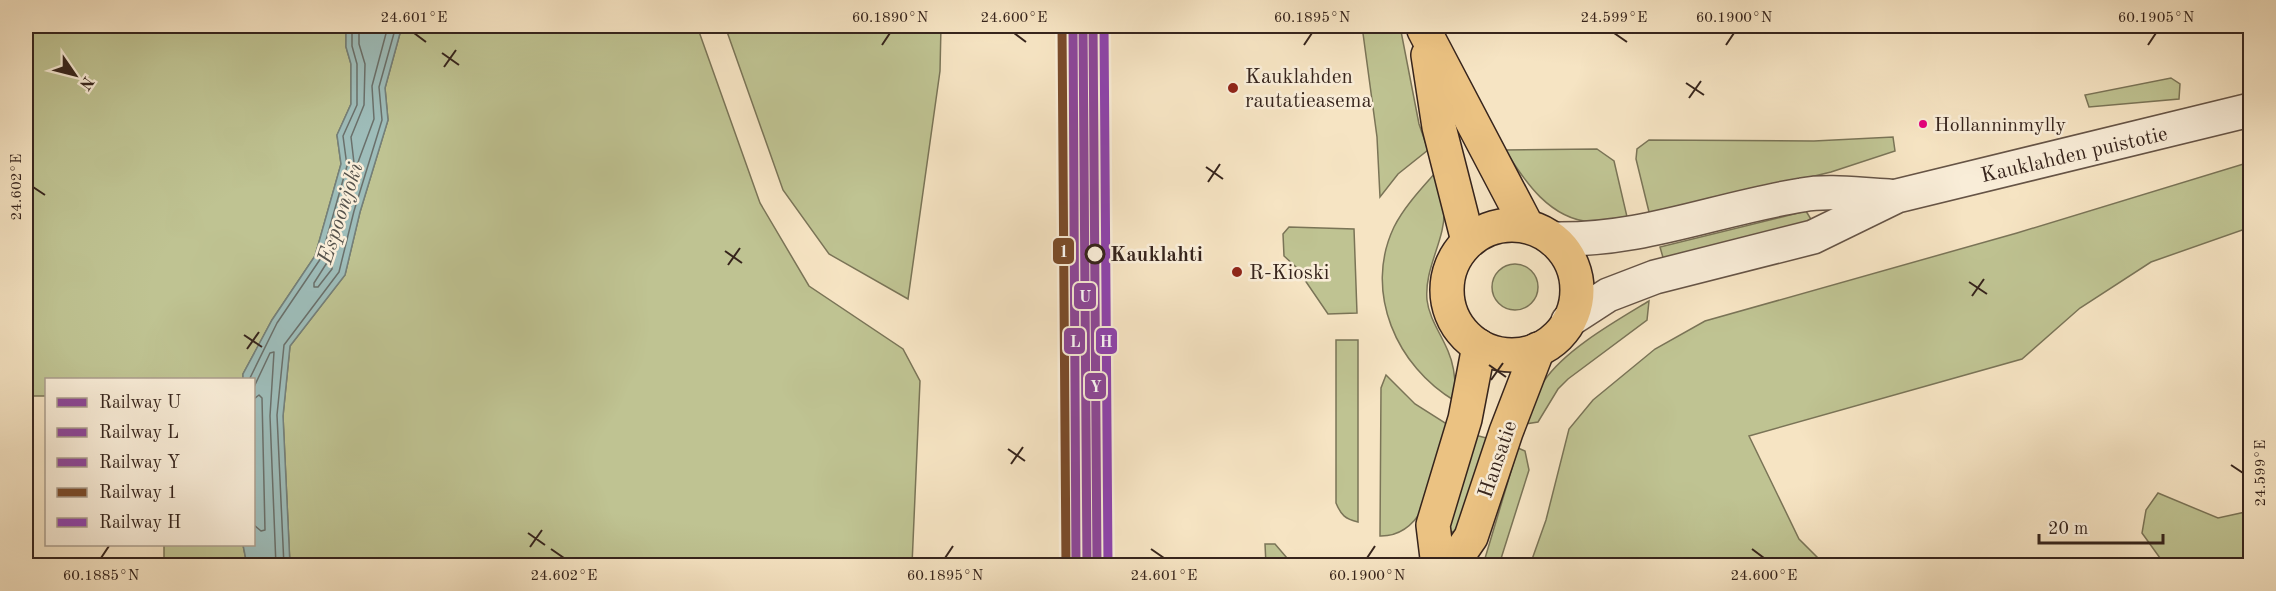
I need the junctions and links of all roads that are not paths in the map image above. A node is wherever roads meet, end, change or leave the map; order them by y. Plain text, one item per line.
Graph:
1 (1423, 28) edge
2 (2250, 110) edge
3 (1897, 196) junction
4 (1540, 233) junction
5 (1468, 241) junction
6 (1568, 321) junction
7 (1479, 346) junction
8 (1538, 349) junction
9 (1438, 566) edge
10 (1451, 566) edge

1 - 4 main road
1 - 5 main road
2 - 3 street, Kauklahden puistotie
3 - 4 street, Kauklahden puistotie
3 - 6 street, Kauklahden puistotie
4 - 5 main road
4 - 6 main road
5 - 7 main road
6 - 8 main road
7 - 8 main road
7 - 9 main road, Hansatie
8 - 10 main road, Hansatie

